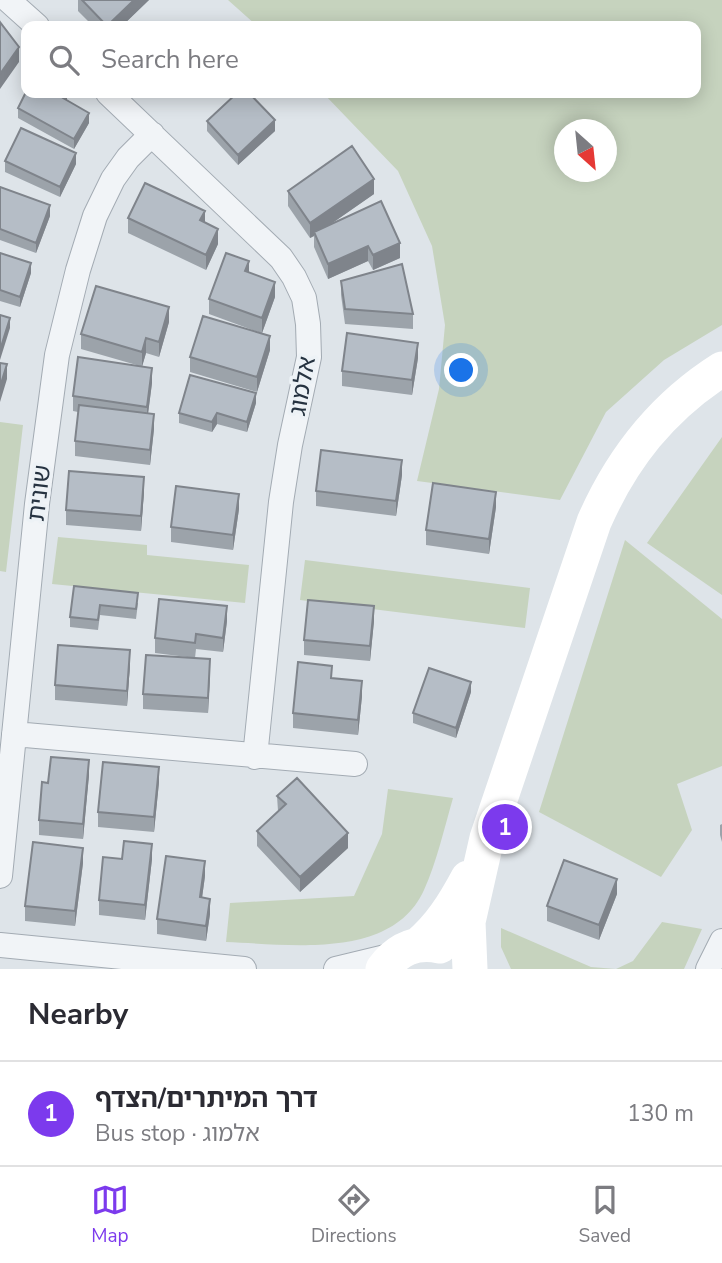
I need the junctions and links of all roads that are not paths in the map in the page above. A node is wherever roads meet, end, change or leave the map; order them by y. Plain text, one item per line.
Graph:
1 (8, 0) edge
2 (31, 21) edge
3 (113, 98) edge
4 (152, 134) junction
5 (722, 369) edge
6 (14, 734) junction
7 (255, 757) junction
8 (355, 764) dead end
9 (487, 838) junction
10 (0, 876) edge
11 (722, 941) edge
12 (0, 945) edge
13 (398, 956) edge
14 (244, 969) edge
15 (336, 969) edge
16 (470, 969) edge
17 (708, 969) edge

1 - 2 street
3 - 4 street, אלמוג
4 - 6 street, שונית
4 - 7 street, אלמוג
5 - 9 street
6 - 7 street
6 - 10 street, שונית
7 - 8 street
9 - 13 street
9 - 16 street
11 - 17 street
12 - 14 street
13 - 15 street
13 - 16 street

